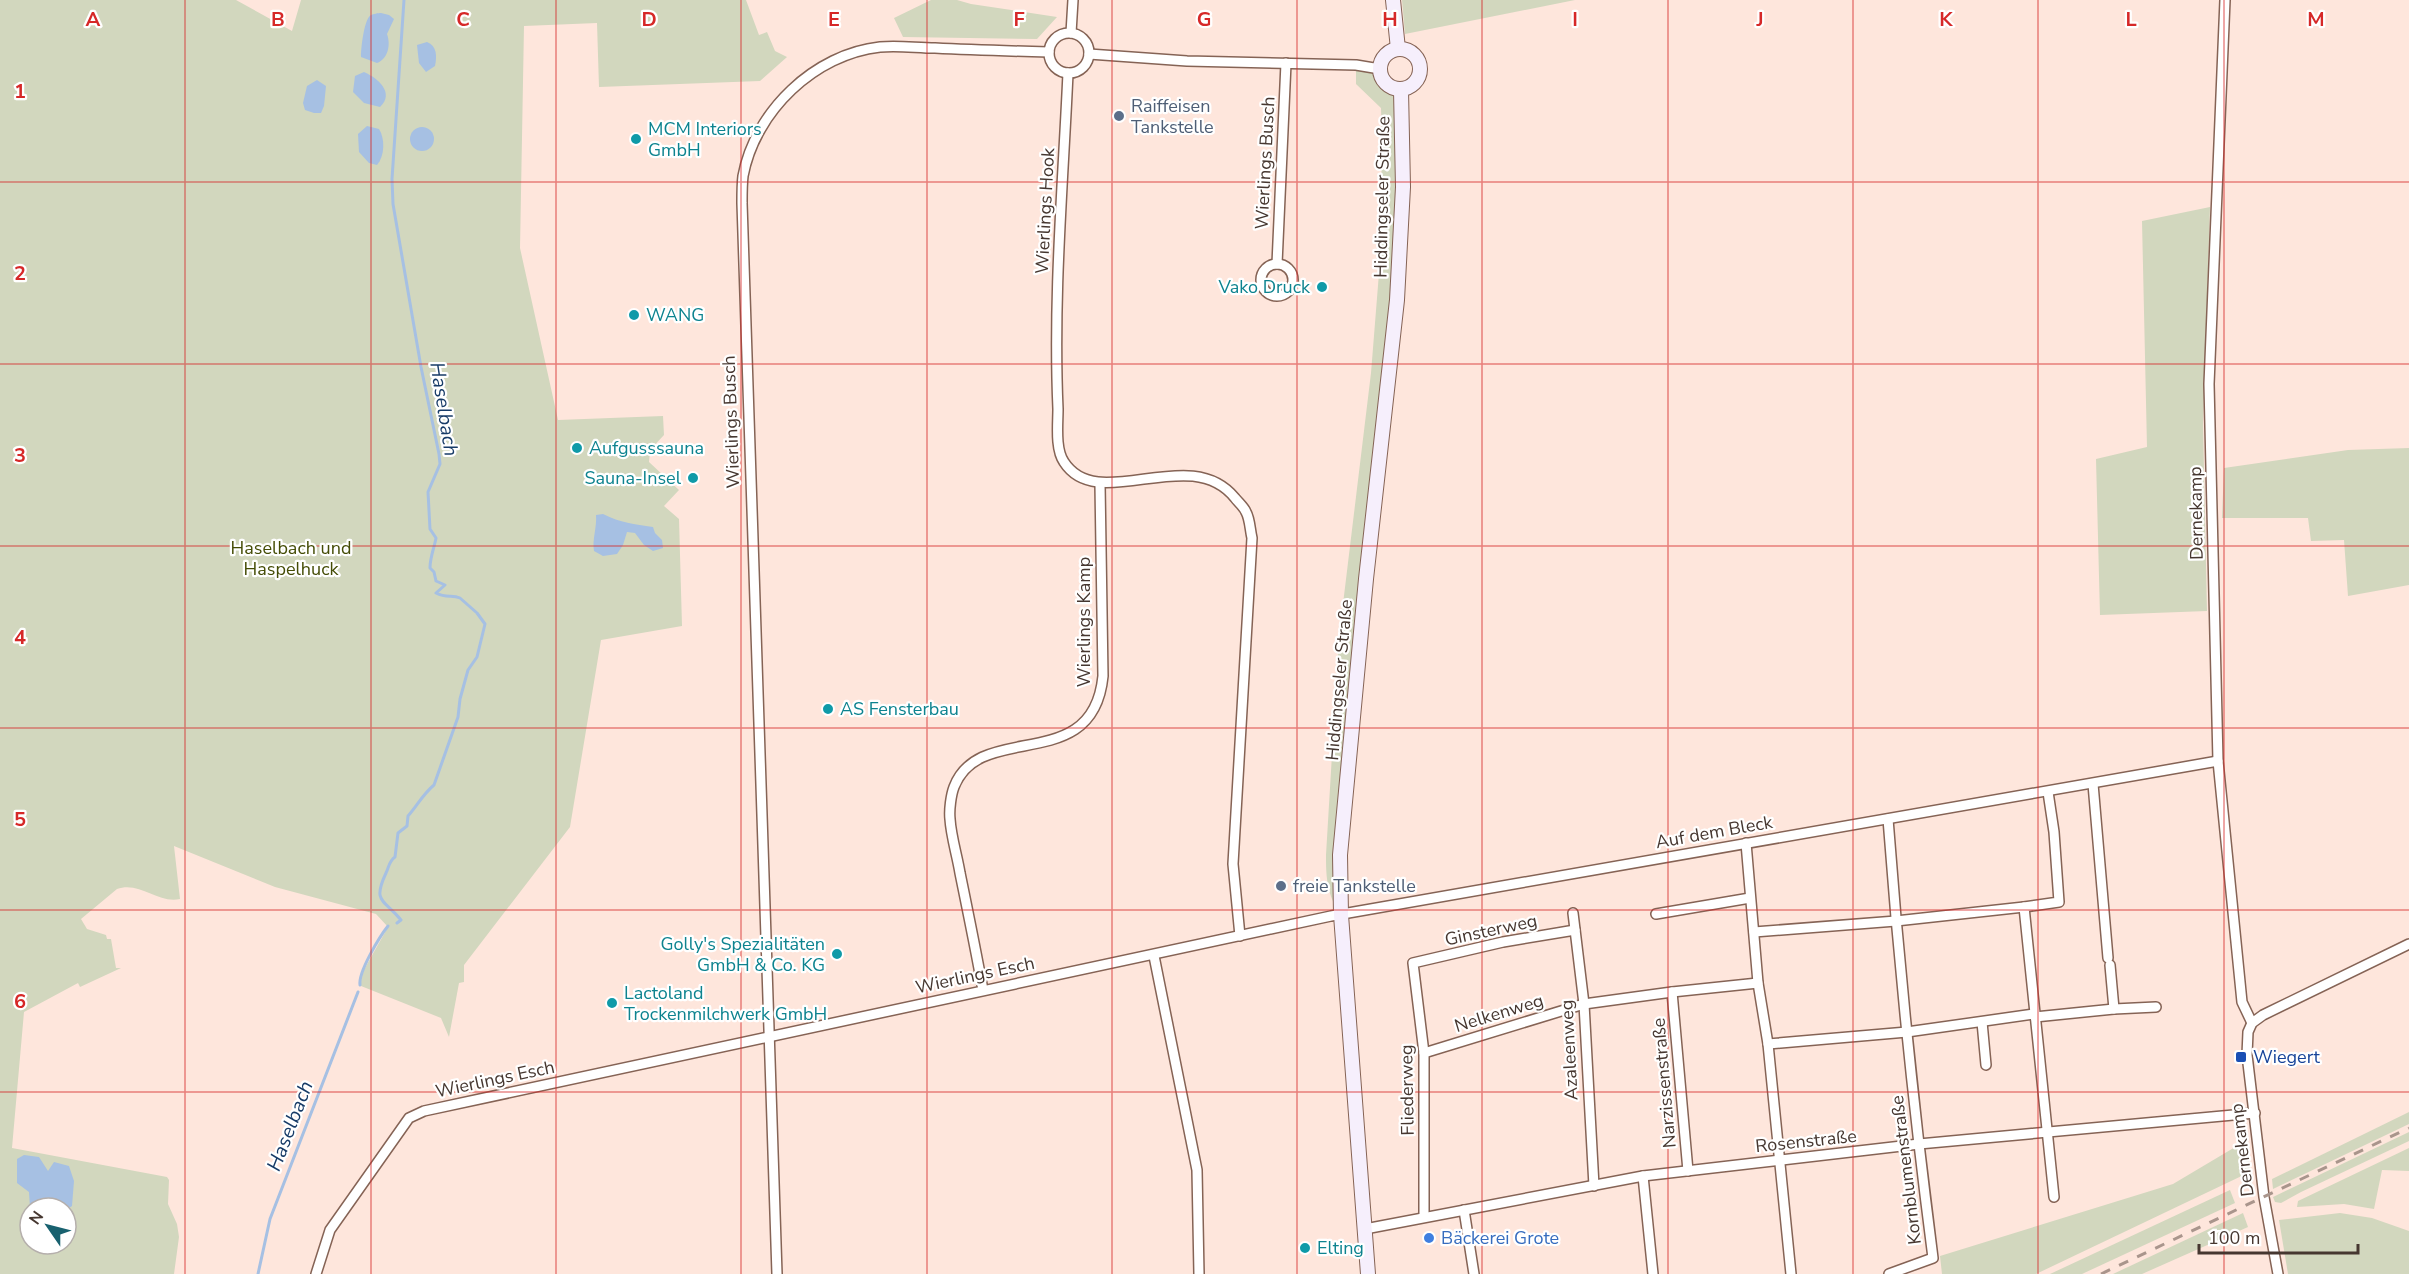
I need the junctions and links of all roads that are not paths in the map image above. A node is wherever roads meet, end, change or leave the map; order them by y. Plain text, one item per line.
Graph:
1 (1073, 0) edge
2 (1393, 0) edge
3 (2225, 0) edge
4 (1071, 33) junction
5 (1398, 49) junction
6 (1049, 52) junction
7 (1089, 54) junction
8 (1286, 63) junction
9 (1380, 69) junction
10 (1068, 73) junction
11 (1401, 90) junction
12 (1277, 264) dead end
13 (1100, 484) junction
14 (2218, 761) junction
15 (2093, 784) junction
16 (2048, 792) junction
17 (1888, 819) junction
18 (1746, 843) junction
19 (1750, 898) junction
20 (2024, 907) junction
21 (1573, 914) dead end
22 (1656, 914) dead end
23 (1341, 915) junction
24 (1896, 921) junction
25 (1575, 930) junction
26 (1754, 932) junction
27 (1240, 936) junction
28 (2409, 944) edge
29 (1154, 956) junction
30 (1413, 963) joint
31 (1758, 984) junction
32 (983, 990) junction
33 (1672, 992) junction
34 (1584, 1004) junction
35 (2156, 1007) dead end
36 (2114, 1009) junction
37 (2034, 1016) junction
38 (1982, 1022) junction
39 (2252, 1023) junction
40 (1907, 1032) junction
41 (768, 1036) junction
42 (1768, 1044) junction
43 (1424, 1053) junction
44 (1986, 1065) dead end
45 (2255, 1113) junction
46 (2048, 1133) junction
47 (1919, 1144) junction
48 (1779, 1160) junction
49 (1688, 1170) junction
50 (1643, 1176) junction
51 (1593, 1186) junction
52 (2054, 1197) dead end
53 (1464, 1210) junction
54 (1424, 1217) junction
55 (1365, 1229) junction
56 (316, 1274) edge
57 (777, 1274) edge
58 (1199, 1274) edge
59 (1368, 1274) edge
60 (1474, 1274) edge
61 (1653, 1274) edge
62 (1791, 1274) edge
63 (1889, 1274) edge
64 (2278, 1274) edge

1 - 4 street
2 - 5 street
3 - 14 street, Dernekamp
4 - 6 street
4 - 7 street
5 - 9 street
5 - 11 street
6 - 10 street
6 - 41 street, Wierlings Busch
7 - 8 street
7 - 10 street
8 - 9 street
8 - 12 street, Wierlings Busch
9 - 11 street
10 - 13 street, Wierlings Hook
11 - 23 street, Hiddingseler Straße
13 - 27 street
13 - 32 street, Wierlings Kamp
14 - 15 street, Auf dem Bleck
14 - 39 street, Dernekamp
15 - 16 street, Auf dem Bleck
15 - 36 street
16 - 17 street, Auf dem Bleck
16 - 20 street
17 - 18 street, Auf dem Bleck
17 - 24 street, Kornblumenstraße
18 - 19 street
18 - 23 street, Auf dem Bleck
19 - 22 street
19 - 26 street
20 - 24 street
20 - 37 street
21 - 25 street, Azaleenweg
23 - 27 street, Wierlings Esch
23 - 55 street, Hiddingseler Straße
24 - 26 street
24 - 40 street, Kornblumenstraße
25 - 30 street, Ginsterweg
25 - 34 street, Azaleenweg
26 - 31 street
27 - 29 street, Wierlings Esch
28 - 39 street
29 - 32 street, Wierlings Esch
29 - 58 street
30 - 43 street, Fliederweg
31 - 33 street, Narzissenstraße
31 - 42 street
32 - 41 street, Wierlings Esch
33 - 34 street, Narzissenstraße
33 - 49 street, Narzissenstraße
34 - 43 street, Nelkenweg
34 - 51 street, Azaleenweg
35 - 36 street
36 - 37 street
37 - 38 street
37 - 46 street
38 - 40 street
38 - 44 street
39 - 45 street, Dernekamp
40 - 42 street
40 - 47 street, Kornblumenstraße
41 - 56 street, Wierlings Esch
41 - 57 street
42 - 48 street
43 - 54 street, Fliederweg
45 - 46 street, Rosenstraße
45 - 64 street, Dernekamp
46 - 47 street, Rosenstraße
46 - 52 street
47 - 48 street, Rosenstraße
47 - 63 street, Kornblumenstraße
48 - 49 street, Rosenstraße
48 - 62 street
49 - 50 street, Rosenstraße
50 - 51 street, Rosenstraße
50 - 61 street
51 - 53 street, Rosenstraße
53 - 54 street, Rosenstraße
53 - 60 street
54 - 55 street, Rosenstraße
55 - 59 street, Hiddingseler Straße

